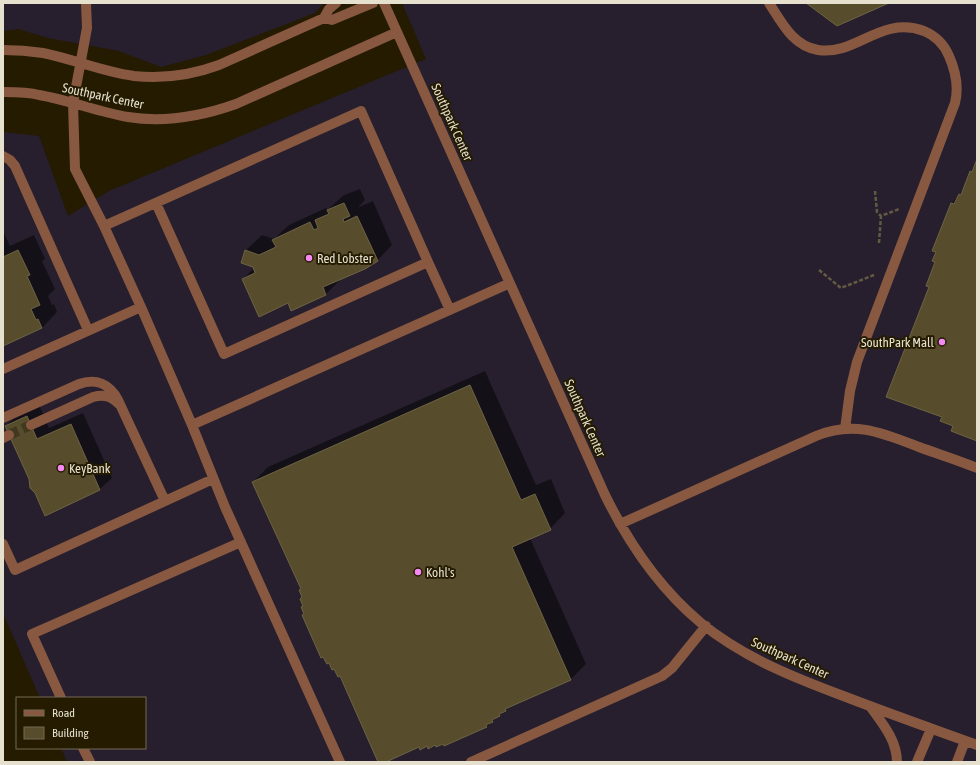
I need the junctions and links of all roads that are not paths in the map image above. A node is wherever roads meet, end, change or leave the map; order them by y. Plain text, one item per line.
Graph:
1 (86, 3) edge
2 (336, 3) edge
3 (372, 3) edge
4 (384, 3) edge
5 (770, 3) edge
6 (324, 18) junction
7 (397, 32) junction
8 (3, 50) edge
9 (81, 63) junction
10 (3, 92) edge
11 (73, 103) junction
12 (3, 156) edge
13 (156, 203) junction
14 (104, 226) junction
15 (428, 262) junction
16 (510, 283) junction
17 (141, 307) junction
18 (450, 310) junction
19 (88, 330) junction
20 (3, 369) edge
21 (124, 410) junction
22 (3, 418) edge
23 (31, 425) tunnel mouth
24 (192, 425) junction
25 (845, 429) junction
26 (977, 468) edge
27 (213, 479) junction
28 (165, 501) junction
29 (620, 524) junction
30 (241, 542) junction
31 (3, 544) edge
32 (706, 626) junction
33 (61, 697) edge
34 (870, 706) junction
35 (931, 729) junction
36 (965, 741) junction
37 (977, 745) edge
38 (84, 749) edge
39 (90, 762) edge
40 (340, 762) edge
41 (471, 762) edge
42 (897, 762) edge
43 (917, 762) edge
44 (957, 762) edge

1 - 9 street
2 - 6 street, Southpark Center
3 - 6 street, Southpark Center
4 - 7 street, Southpark Center
5 - 25 street
6 - 9 street, Southpark Center
7 - 11 street, Southpark Center
7 - 16 street, Southpark Center
8 - 9 street, Southpark Center
9 - 11 street
10 - 11 street, Southpark Center
11 - 14 street
12 - 19 street
13 - 14 street
13 - 15 street
13 - 15 street
14 - 17 street
15 - 18 street
16 - 18 street
16 - 29 street, Southpark Center
17 - 19 street
17 - 24 street
18 - 24 street
19 - 20 street
21 - 22 street
21 - 23 street
21 - 28 street
24 - 27 street
25 - 26 street
25 - 29 street
27 - 28 street
27 - 30 street
28 - 31 street
29 - 32 street, Southpark Center
30 - 33 street
30 - 40 street
32 - 34 street, Southpark Center
32 - 41 street
34 - 35 street, Southpark Center
34 - 42 street
35 - 36 street, Southpark Center
35 - 43 street
36 - 37 street, Southpark Center
36 - 44 street
38 - 39 street

